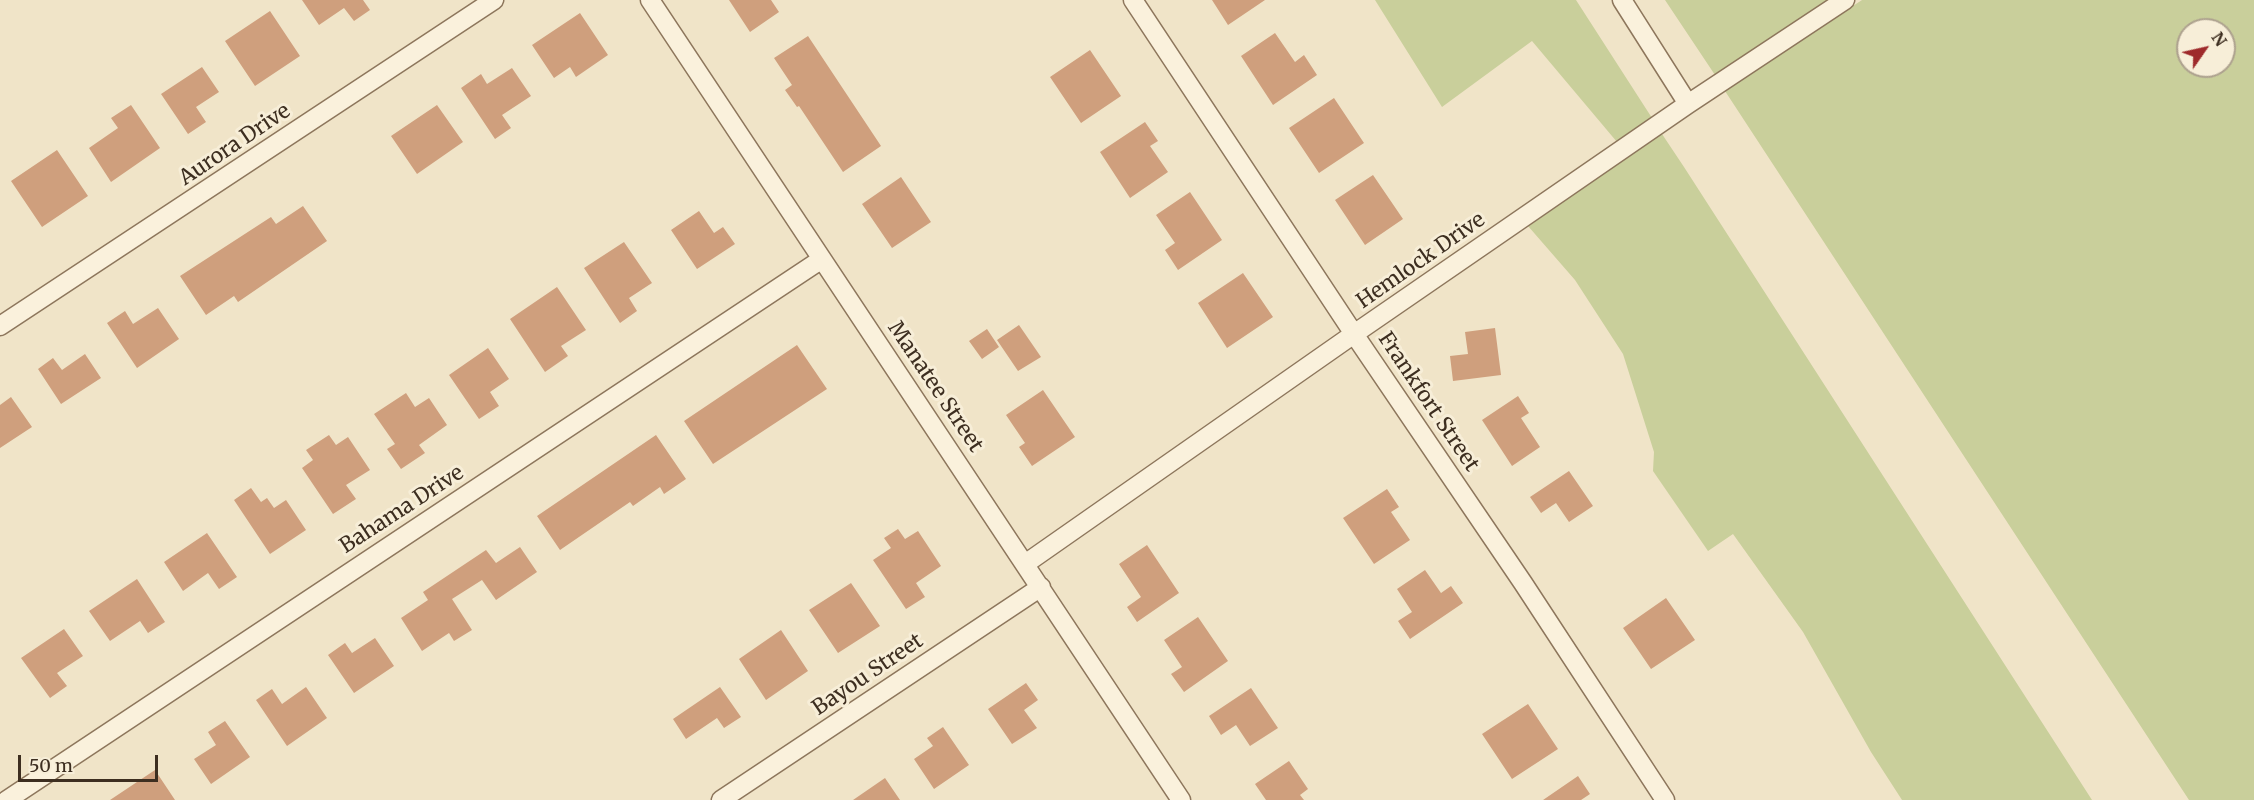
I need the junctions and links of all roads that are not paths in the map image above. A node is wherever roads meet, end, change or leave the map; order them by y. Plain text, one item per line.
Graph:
1 (494, 0) edge
2 (650, 0) edge
3 (1133, 0) edge
4 (1622, 0) edge
5 (1845, 0) edge
6 (1688, 104) junction
7 (822, 259) junction
8 (0, 326) edge
9 (1354, 334) junction
10 (1025, 564) junction
11 (1041, 586) junction
12 (7, 800) edge
13 (721, 800) edge
14 (1181, 800) edge
15 (1665, 800) edge

1 - 8 street, Aurora Drive
2 - 7 street, Manatee Street
3 - 9 street, Frankfort Street
4 - 6 street
5 - 6 street, Hemlock Drive
6 - 9 street, Hemlock Drive
7 - 10 street, Manatee Street
7 - 12 street, Bahama Drive
9 - 10 street, Hemlock Drive
9 - 15 street, Frankfort Street
10 - 11 street, Manatee Street
11 - 13 street, Bayou Street
11 - 14 street, Manatee Street

